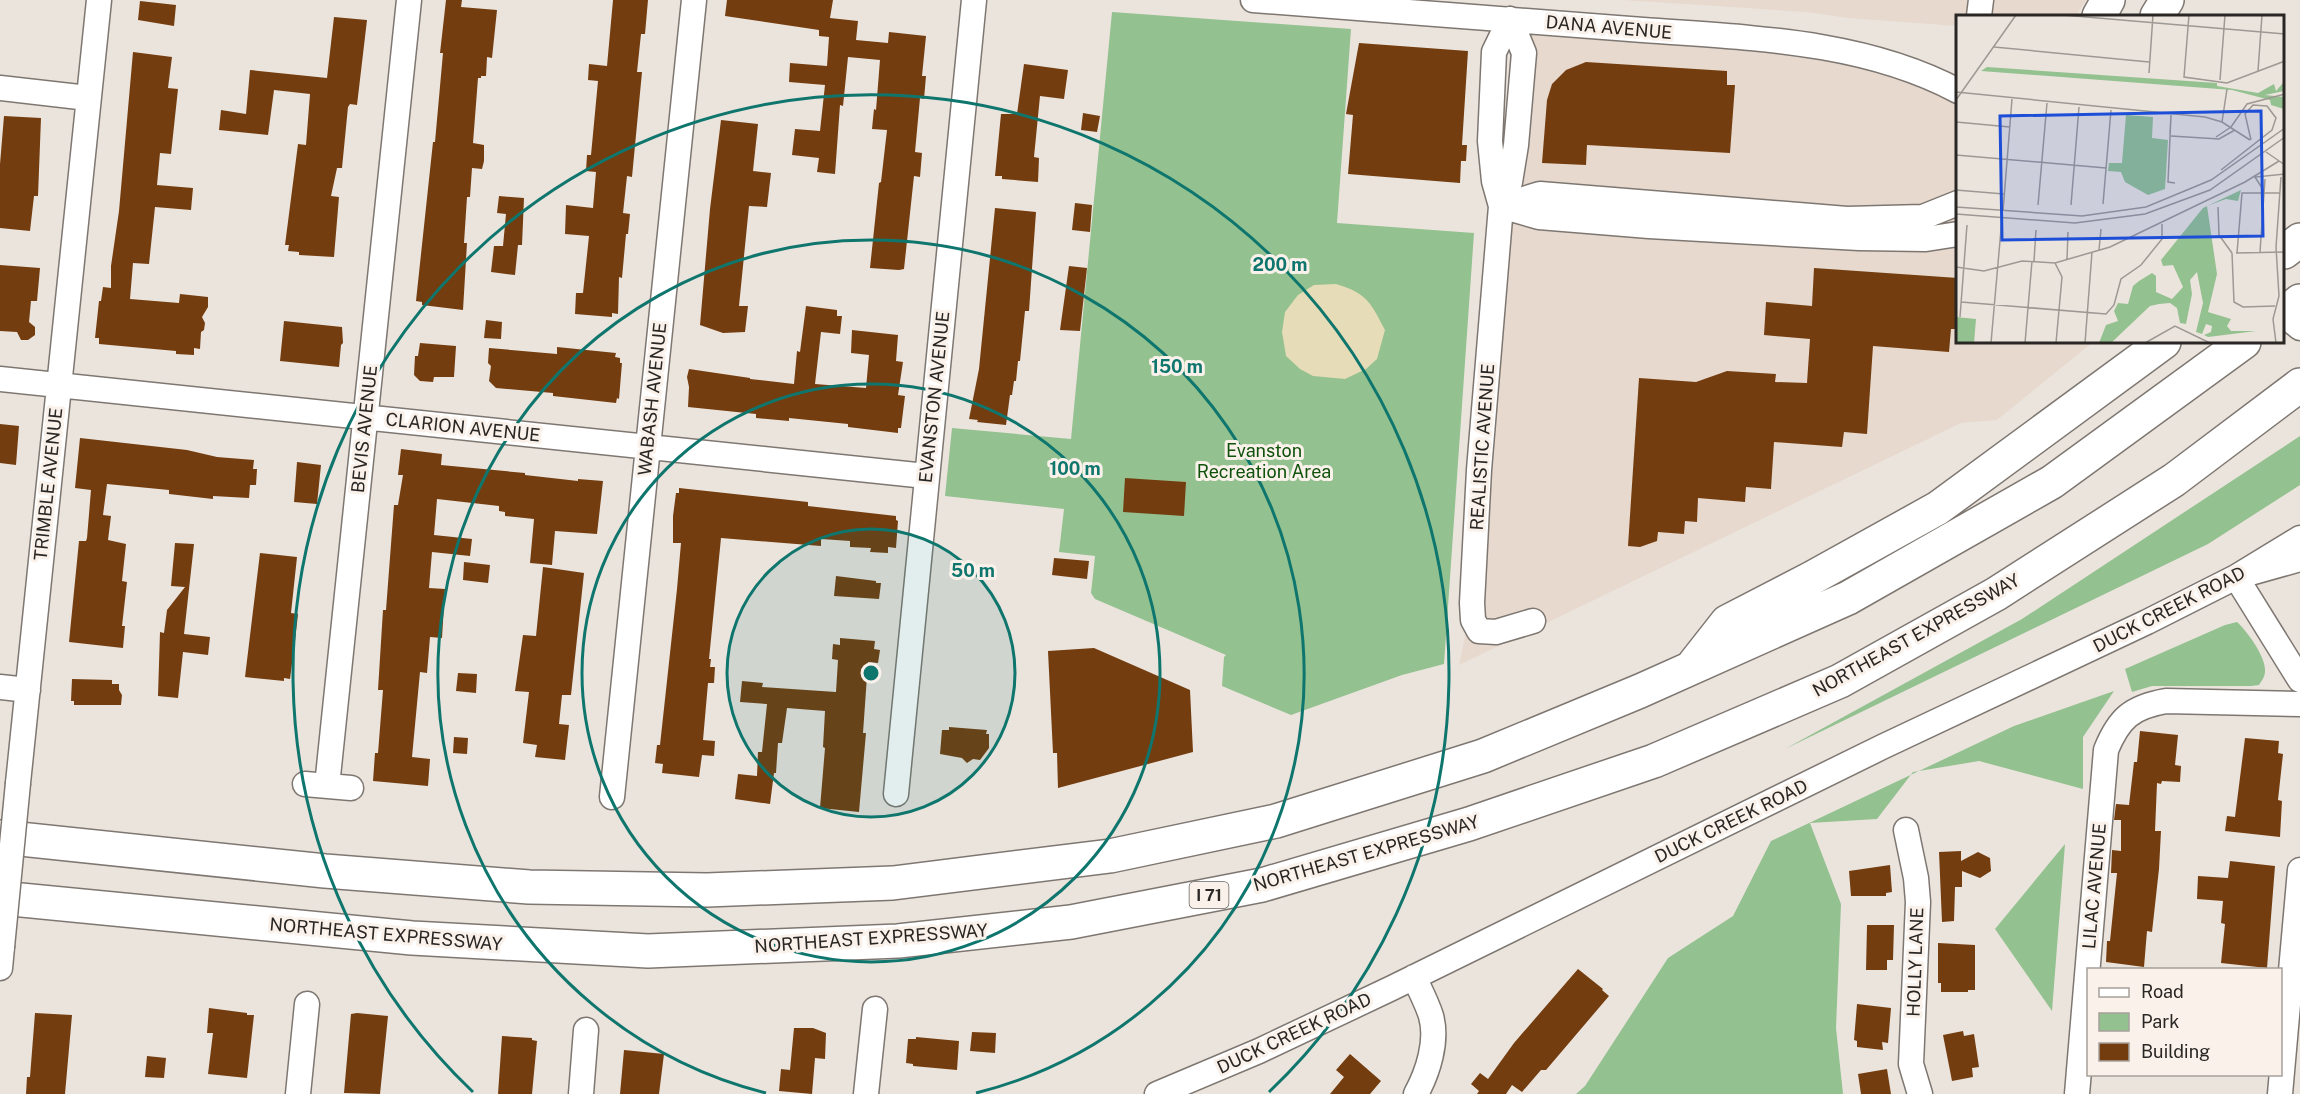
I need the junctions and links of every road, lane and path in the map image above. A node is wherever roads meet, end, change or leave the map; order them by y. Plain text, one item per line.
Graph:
1 (99, 0) edge
2 (409, 0) edge
3 (694, 0) edge
4 (974, 0) edge
5 (1253, 0) edge
6 (1981, 0) edge
7 (2108, 0) edge
8 (2167, 0) edge
9 (1979, 15) edge
10 (2100, 15) edge
11 (2158, 15) edge
12 (1510, 19) junction
13 (1956, 87) edge
14 (0, 88) edge
15 (88, 98) junction
16 (1956, 204) edge
17 (1501, 206) junction
18 (1956, 234) edge
19 (2300, 240) edge
20 (2285, 251) edge
21 (2300, 301) edge
22 (2285, 312) edge
23 (2285, 316) edge
24 (2300, 328) edge
25 (2161, 344) edge
26 (2241, 344) edge
27 (0, 379) edge
28 (58, 384) junction
29 (2300, 385) edge
30 (365, 416) junction
31 (647, 447) junction
32 (926, 476) junction
33 (2300, 538) edge
34 (2300, 559) edge
35 (2236, 577) junction
36 (1533, 621) dead end
37 (1690, 669) junction
38 (2300, 680) edge
39 (0, 687) edge
40 (28, 690) junction
41 (2300, 704) edge
42 (351, 788) dead end
43 (896, 794) dead end
44 (612, 797) dead end
45 (1906, 830) dead end
46 (0, 837) edge
47 (2300, 870) edge
48 (0, 898) edge
49 (1, 958) edge
50 (2088, 968) edge
51 (2087, 975) edge
52 (1414, 977) junction
53 (307, 1004) dead end
54 (875, 1009) dead end
55 (586, 1030) dead end
56 (2282, 1072) edge
57 (2282, 1076) edge
58 (298, 1094) edge
59 (581, 1094) edge
60 (866, 1094) edge
61 (1158, 1094) edge
62 (1416, 1094) edge
63 (1920, 1094) edge
64 (2077, 1094) edge
65 (2280, 1094) edge

1 - 15 street, TRIMBLE AVENUE
2 - 30 street, BEVIS AVENUE
3 - 31 street, WABASH AVENUE
4 - 32 street, EVANSTON AVENUE
5 - 12 street, DANA AVENUE
6 - 9 street
7 - 10 highway
8 - 11 highway
12 - 13 street, DANA AVENUE
12 - 17 street, REALISTIC AVENUE
14 - 15 street
15 - 28 street, TRIMBLE AVENUE
16 - 17 street
17 - 18 street
17 - 36 street, REALISTIC AVENUE
19 - 20 highway
21 - 22 highway
23 - 24 street
25 - 37 highway
26 - 37 highway
27 - 28 street, CLARION AVENUE
28 - 30 street, CLARION AVENUE
28 - 40 street, TRIMBLE AVENUE
29 - 48 highway, NORTHEAST EXPRESSWAY / I 71
30 - 31 street, CLARION AVENUE
30 - 42 street, BEVIS AVENUE
31 - 32 street, CLARION AVENUE
31 - 44 street, WABASH AVENUE
32 - 43 street, EVANSTON AVENUE
33 - 35 street, DUCK CREEK ROAD
34 - 35 street
35 - 38 street
35 - 52 street, DUCK CREEK ROAD
37 - 46 highway
39 - 40 street
40 - 49 street, TRIMBLE AVENUE, bridge
41 - 50 street, LILAC AVENUE
45 - 63 street, HOLLY LANE
47 - 56 street
51 - 64 street, LILAC AVENUE
52 - 61 street, DUCK CREEK ROAD
52 - 62 street
53 - 58 street
54 - 60 street
55 - 59 street
57 - 65 street

